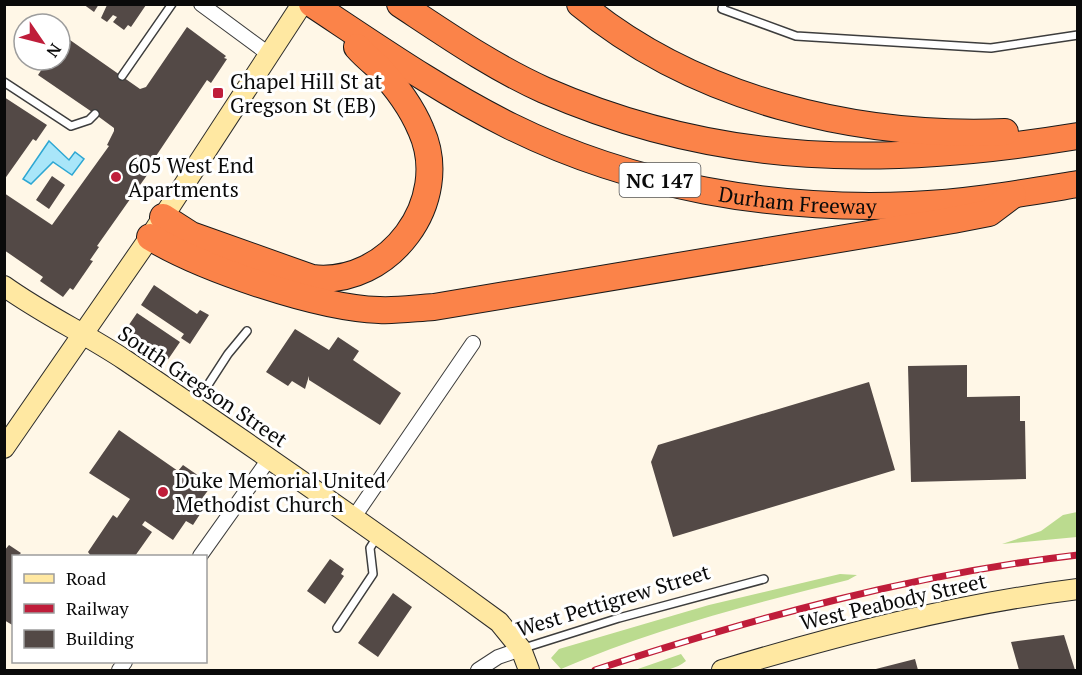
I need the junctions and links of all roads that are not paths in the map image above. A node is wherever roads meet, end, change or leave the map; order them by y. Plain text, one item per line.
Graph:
1 (172, 4) edge
2 (201, 4) edge
3 (312, 4) edge
4 (400, 4) edge
5 (580, 4) edge
6 (722, 7) edge
7 (297, 13) edge
8 (342, 24) junction
9 (1077, 35) edge
10 (270, 55) junction
11 (122, 76) dead end
12 (4, 82) edge
13 (95, 114) dead end
14 (1071, 137) edge
15 (1077, 184) edge
16 (1013, 195) junction
17 (157, 227) junction
18 (4, 286) edge
19 (247, 331) dead end
20 (83, 336) junction
21 (473, 343) dead end
22 (194, 407) junction
23 (4, 448) edge
24 (268, 459) junction
25 (354, 517) junction
26 (378, 534) junction
27 (201, 555) edge
28 (764, 579) dead end
29 (1077, 589) edge
30 (337, 628) dead end
31 (521, 649) junction
32 (478, 670) edge
33 (529, 670) edge
34 (722, 670) edge

1 - 11 lane
2 - 10 street
3 - 8 highway, Durham Freeway / NC 147
4 - 14 highway, Durham Freeway / NC 147
5 - 14 highway
6 - 9 lane
7 - 10 main road
8 - 16 highway, Durham Freeway / NC 147
8 - 17 highway
10 - 17 main road
12 - 13 lane
15 - 16 highway, Durham Freeway / NC 147
16 - 17 highway
17 - 20 main road
18 - 20 main road, South Gregson Street
19 - 22 lane
20 - 22 main road, South Gregson Street
20 - 23 main road
21 - 25 street
22 - 24 main road, South Gregson Street
24 - 25 main road, South Gregson Street
24 - 27 street
25 - 26 main road, South Gregson Street
26 - 30 lane
26 - 31 main road, South Gregson Street
28 - 31 lane, West Pettigrew Street
29 - 34 main road, West Peabody Street
31 - 32 street, West Pettigrew Street
31 - 33 main road, South Gregson Street

